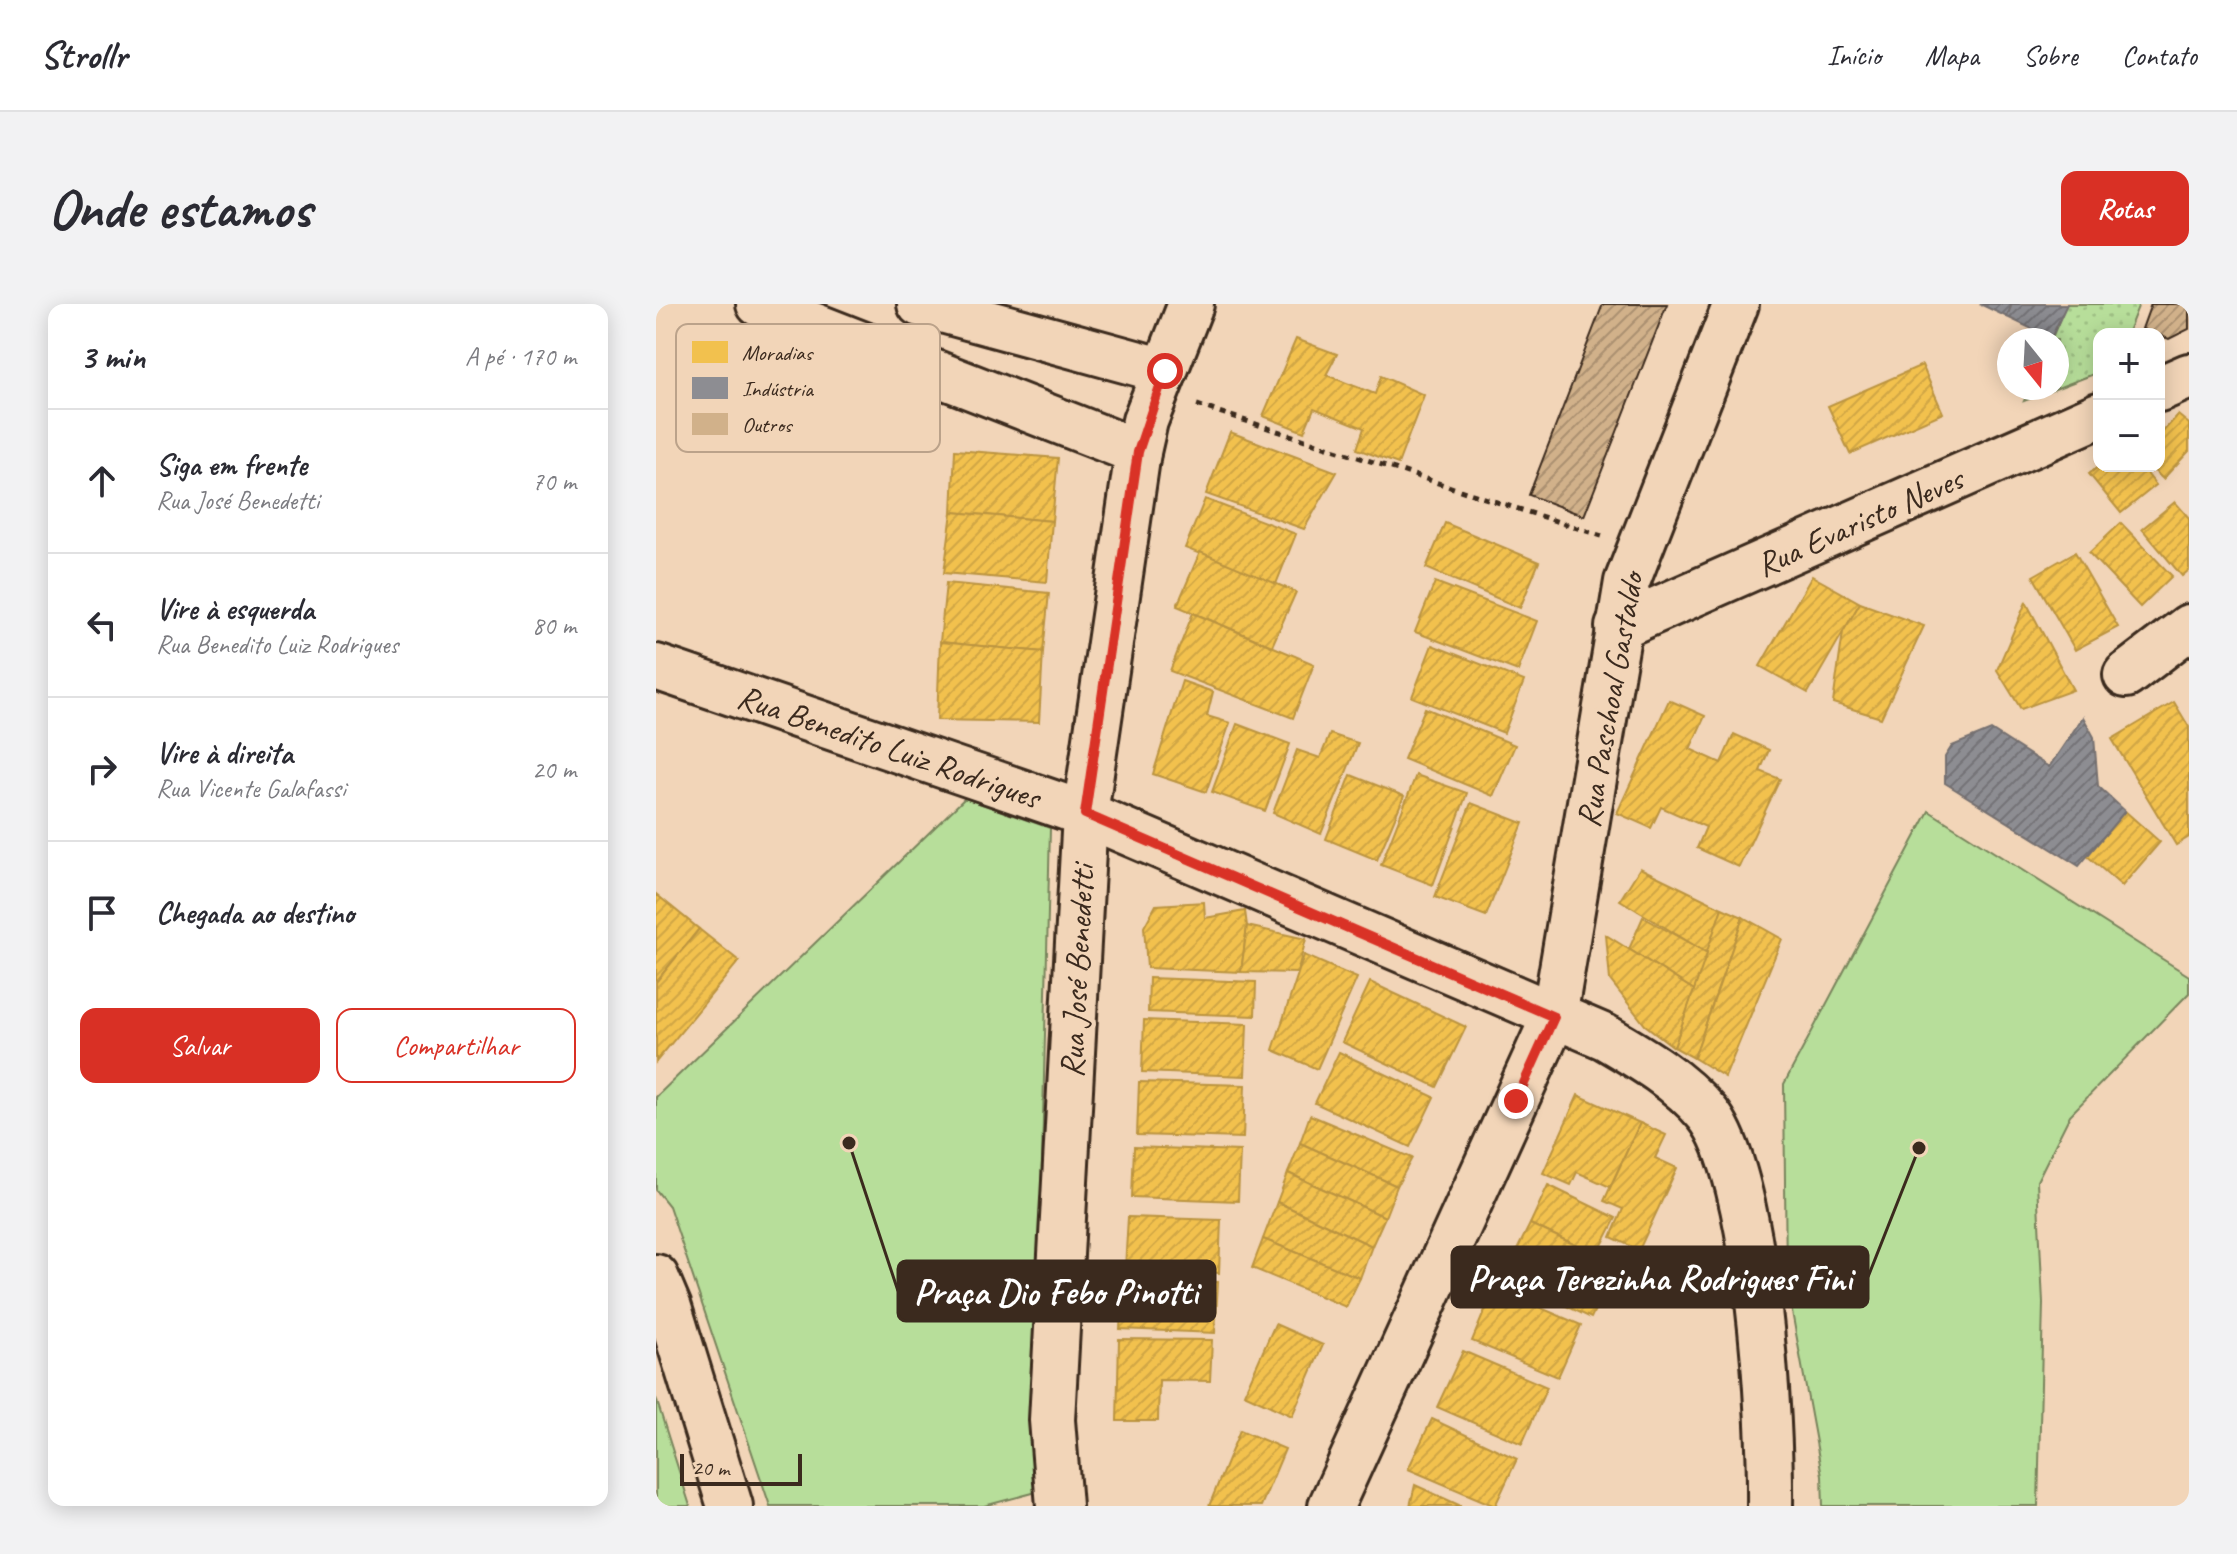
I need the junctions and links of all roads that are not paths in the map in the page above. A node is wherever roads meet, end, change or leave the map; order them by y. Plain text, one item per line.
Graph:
1 (759, 304) edge
2 (920, 304) edge
3 (1191, 304) edge
4 (1736, 304) edge
5 (810, 324) edge
6 (940, 375) edge
7 (2189, 376) edge
8 (1161, 382) junction
9 (2165, 386) edge
10 (2093, 418) edge
11 (1138, 452) junction
12 (1618, 627) junction
13 (2189, 627) edge
14 (656, 667) edge
15 (2126, 675) dead end
16 (1085, 814) junction
17 (1554, 1017) junction
18 (660, 1302) edge
19 (730, 1506) edge
20 (1059, 1506) edge
21 (1331, 1506) edge
22 (1770, 1506) edge

1 - 5 street
2 - 8 street
3 - 8 street, Rua José Benedetti
4 - 12 street, Rua Paschoal Gastaldo
6 - 11 street
7 - 9 street
8 - 11 street, Rua José Benedetti
10 - 12 street, Rua Evaristo Neves
11 - 16 street, Rua José Benedetti
12 - 17 street, Rua Paschoal Gastaldo
13 - 15 street
14 - 16 street, Rua Benedito Luiz Rodrigues
16 - 17 street, Rua Benedito Luiz Rodrigues
16 - 20 street, Rua José Benedetti
17 - 21 street, Rua Paschoal Gastaldo
17 - 22 street, Rua Benedito Luiz Rodrigues
18 - 19 street

